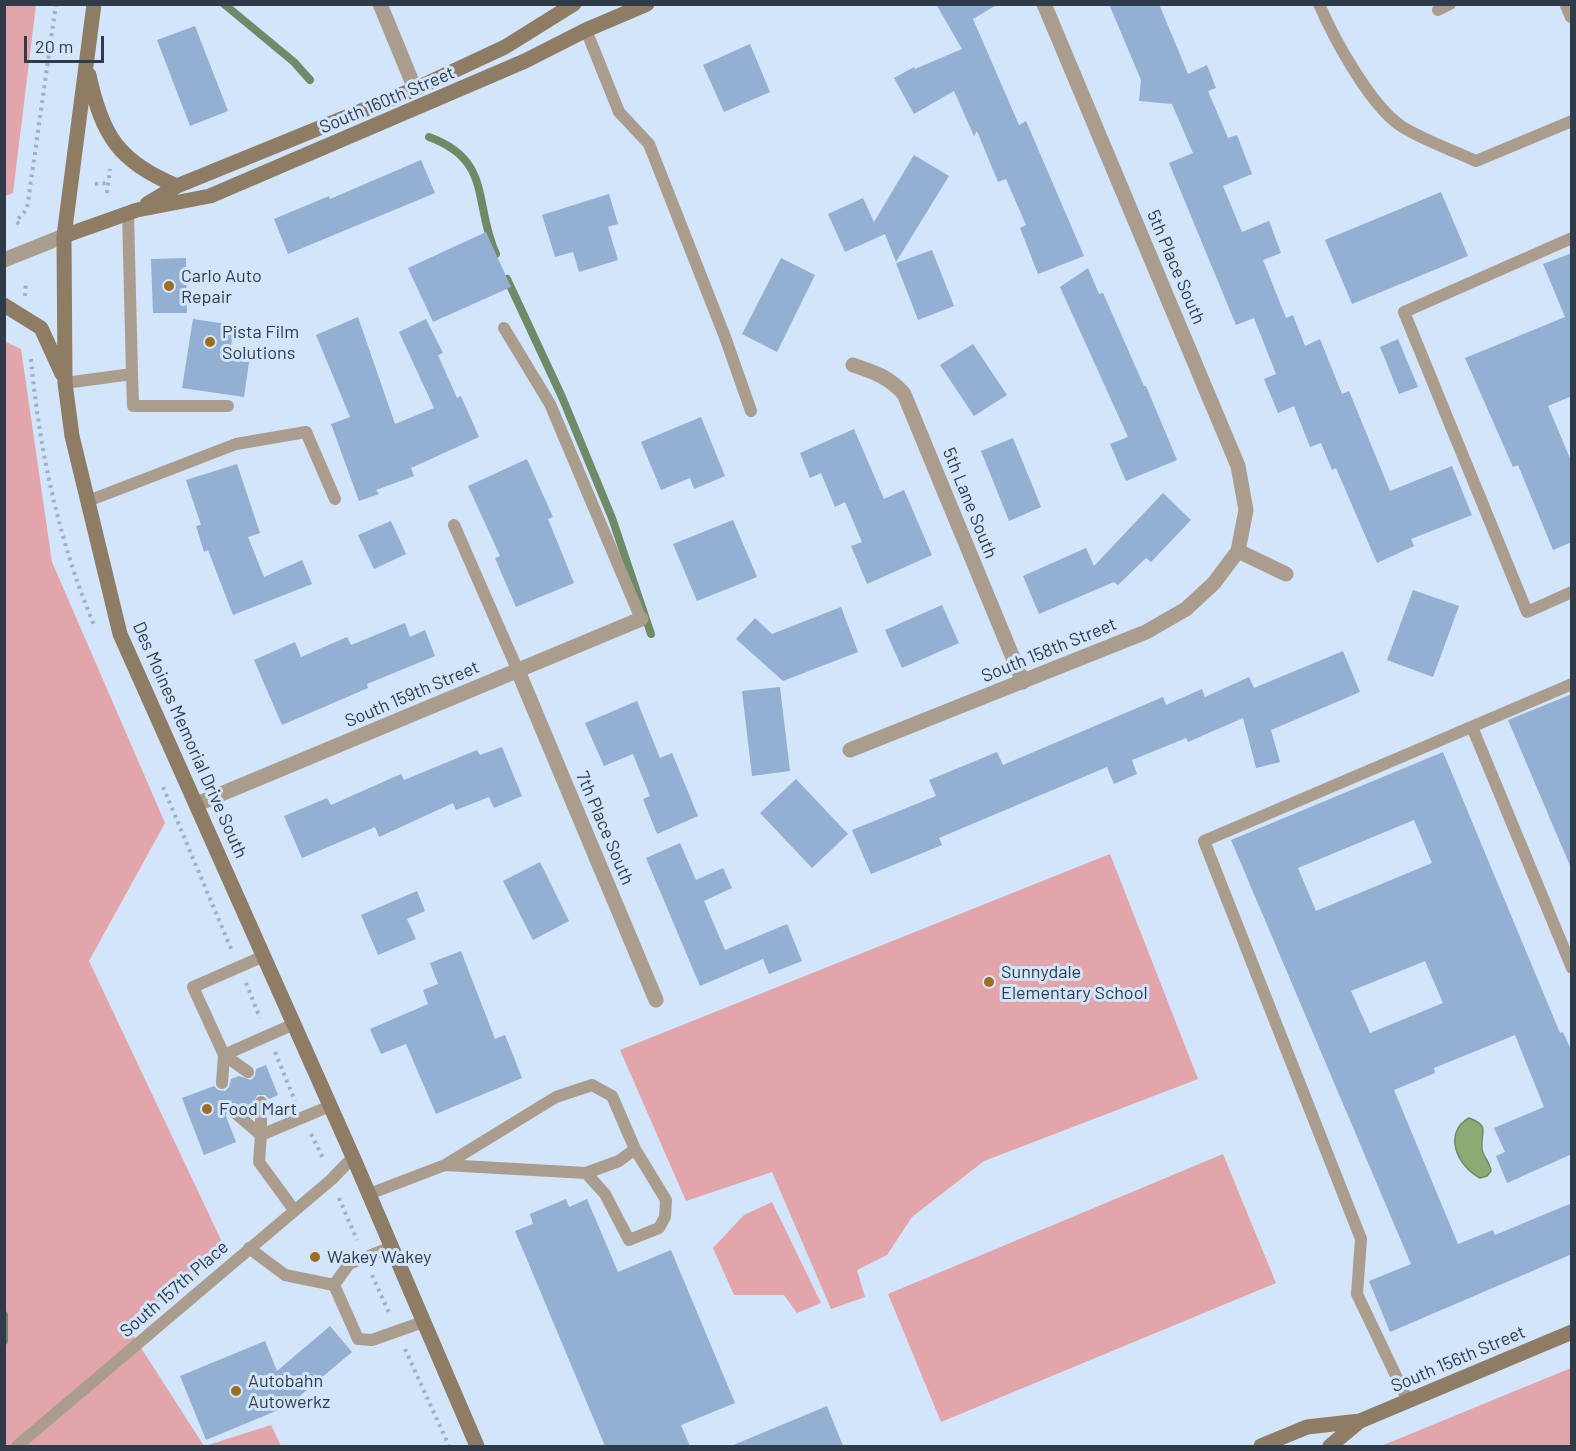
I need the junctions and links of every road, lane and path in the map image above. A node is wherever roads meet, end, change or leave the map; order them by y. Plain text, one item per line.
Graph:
1 (56, 4) edge
2 (94, 4) edge
3 (380, 4) edge
4 (574, 4) edge
5 (647, 4) edge
6 (1044, 4) edge
7 (1318, 4) edge
8 (1450, 4) edge
9 (1567, 4) edge
10 (1438, 10) dead end
11 (1572, 16) edge
12 (586, 30) junction
13 (87, 63) junction
14 (415, 88) junction
15 (1572, 121) edge
16 (111, 166) dead end
17 (108, 183) junction
18 (95, 184) dead end
19 (177, 186) junction
20 (107, 193) dead end
21 (132, 211) junction
22 (18, 224) dead end
23 (64, 236) junction
24 (1572, 238) edge
25 (4, 260) edge
26 (25, 291) dead end
27 (34, 291) dead end
28 (4, 305) edge
29 (504, 328) dead end
30 (853, 365) dead end
31 (132, 374) junction
32 (65, 383) junction
33 (228, 406) dead end
34 (751, 411) dead end
35 (334, 499) dead end
36 (88, 501) junction
37 (454, 525) dead end
38 (1238, 550) junction
39 (1286, 574) dead end
40 (1572, 592) edge
41 (641, 619) joint
42 (518, 671) junction
43 (1023, 682) junction
44 (1572, 684) edge
45 (1472, 727) junction
46 (850, 750) dead end
47 (197, 804) junction
48 (264, 956) junction
49 (1572, 968) edge
50 (656, 1000) dead end
51 (294, 1024) junction
52 (224, 1055) junction
53 (248, 1072) dead end
54 (222, 1083) dead end
55 (261, 1102) dead end
56 (330, 1106) junction
57 (234, 1112) dead end
58 (261, 1135) junction
59 (635, 1149) junction
60 (353, 1157) junction
61 (445, 1166) junction
62 (586, 1173) junction
63 (369, 1194) junction
64 (294, 1210) junction
65 (391, 1247) junction
66 (249, 1248) junction
67 (334, 1284) junction
68 (423, 1322) junction
69 (1572, 1332) edge
70 (1408, 1401) junction
71 (1360, 1421) junction
72 (17, 1446) edge
73 (477, 1446) edge
74 (1261, 1446) edge
75 (1330, 1446) edge

1 - 22 path
2 - 13 main road, Des Moines Memorial Drive South
3 - 14 street
4 - 14 main road, South 160th Street
5 - 12 main road, South 160th Street
6 - 38 street, 5th Place South
7 - 15 lane
8 - 10 lane
9 - 11 street
12 - 21 main road, South 160th Street
12 - 34 lane
13 - 19 main road
13 - 23 main road, Des Moines Memorial Drive South
14 - 19 main road, South 160th Street
16 - 17 path
17 - 18 path
17 - 20 path
19 - 21 main road, South 160th Street
21 - 23 main road, South 160th Street
21 - 31 lane
23 - 25 street, South 160th Street
23 - 32 main road, Des Moines Memorial Drive South
24 - 40 lane
26 - 27 path
28 - 32 main road
29 - 41 lane
30 - 43 street, 5th Lane South
31 - 32 lane
31 - 33 lane
32 - 36 main road, Des Moines Memorial Drive South
35 - 36 lane
36 - 47 main road, Des Moines Memorial Drive South
37 - 42 lane
38 - 39 street
38 - 43 street, South 158th Street
41 - 42 street, South 159th Street
42 - 47 street, South 159th Street
42 - 50 street, 7th Place South
43 - 46 street, South 158th Street
44 - 45 lane
45 - 49 lane
45 - 70 lane
47 - 48 main road, Des Moines Memorial Drive South
48 - 51 main road, Des Moines Memorial Drive South
48 - 52 lane
51 - 52 lane
51 - 56 main road, Des Moines Memorial Drive South
52 - 53 lane
52 - 54 lane
55 - 58 lane
56 - 58 lane
56 - 60 main road, Des Moines Memorial Drive South
57 - 58 lane
58 - 64 lane
59 - 61 lane
59 - 62 lane
59 - 62 lane
60 - 63 main road, Des Moines Memorial Drive South
60 - 64 lane, South 157th Place
61 - 62 lane
61 - 63 lane
63 - 65 main road, Des Moines Memorial Drive South
64 - 66 lane, South 157th Place
65 - 67 lane
65 - 68 main road, Des Moines Memorial Drive South
66 - 67 lane
66 - 72 lane, South 157th Place
67 - 68 lane
68 - 73 main road, Des Moines Memorial Drive South
69 - 70 main road, South 156th Street
70 - 71 main road, South 156th Street
71 - 74 main road, South 156th Street
71 - 75 main road, South 156th Street

